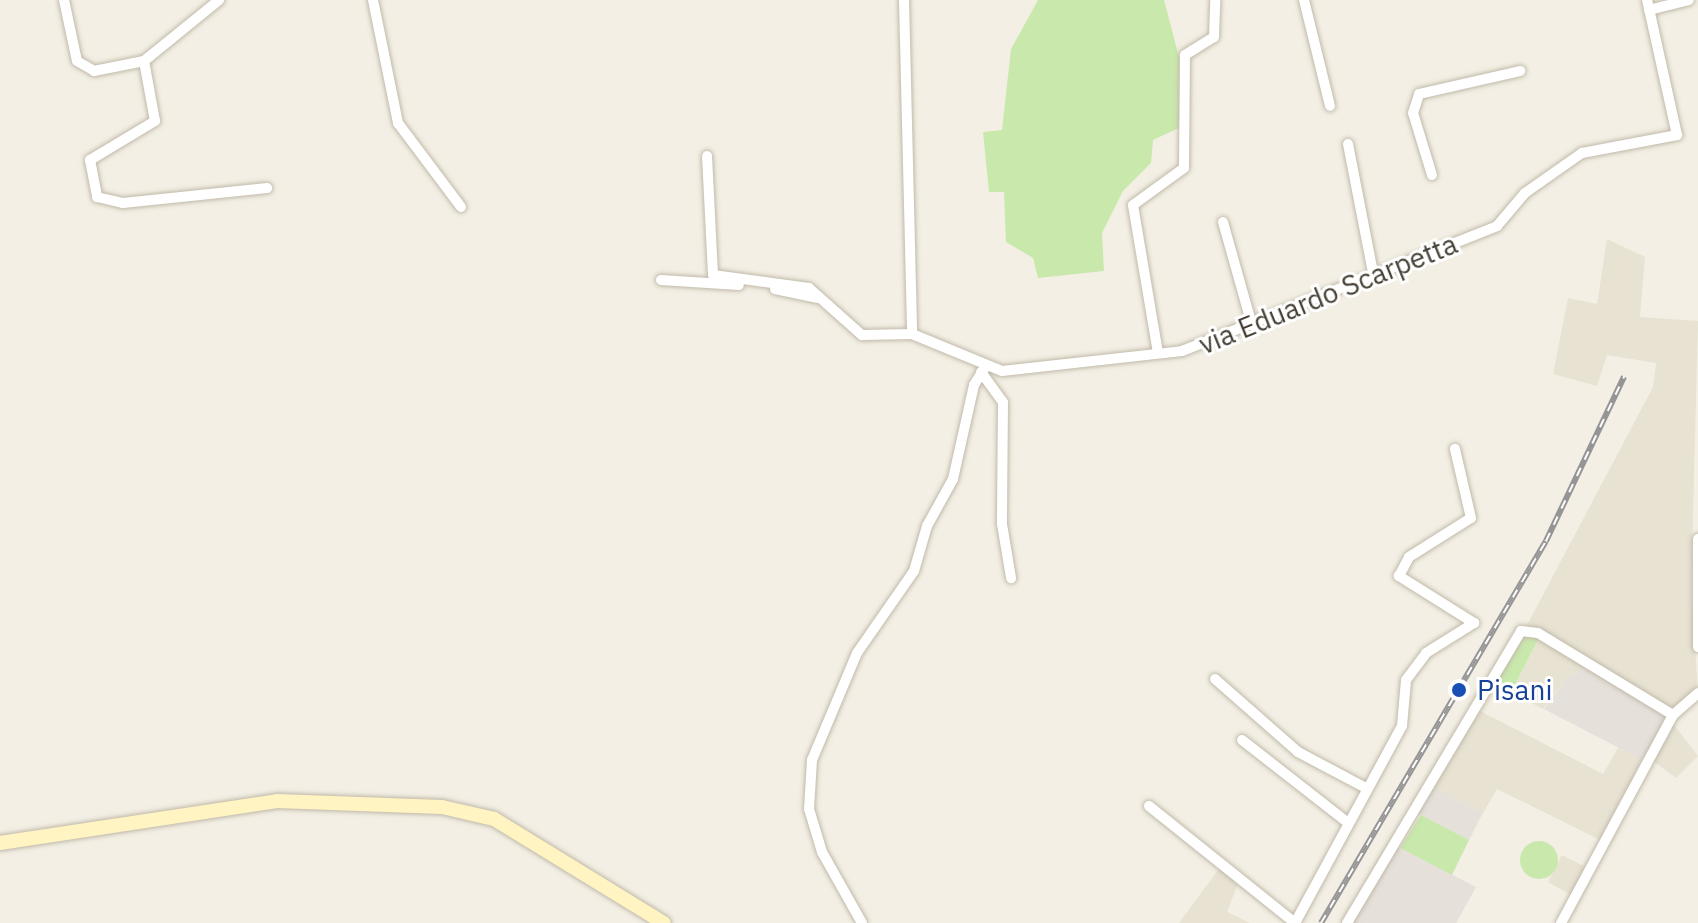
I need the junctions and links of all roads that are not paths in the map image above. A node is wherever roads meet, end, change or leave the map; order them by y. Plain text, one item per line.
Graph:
1 (64, 0) edge
2 (219, 0) edge
3 (373, 0) edge
4 (904, 0) edge
5 (1215, 0) edge
6 (1304, 0) edge
7 (1689, 0) edge
8 (1648, 5) edge
9 (144, 61) junction
10 (1520, 71) dead end
11 (1330, 106) dead end
12 (1348, 144) dead end
13 (707, 156) dead end
14 (1432, 175) dead end
15 (267, 188) dead end
16 (461, 207) dead end
17 (1223, 222) dead end
18 (1373, 273) junction
19 (661, 280) dead end
20 (820, 299) junction
21 (1252, 325) junction
22 (912, 334) junction
23 (1158, 353) junction
24 (984, 369) junction
25 (1455, 449) dead end
26 (1698, 539) edge
27 (1011, 578) dead end
28 (1698, 647) edge
29 (1215, 679) dead end
30 (1698, 693) edge
31 (1673, 715) junction
32 (1242, 740) dead end
33 (1364, 787) junction
34 (1149, 806) dead end
35 (1347, 822) junction
36 (0, 843) edge
37 (664, 923) edge
38 (862, 923) edge
39 (1295, 923) edge
40 (1347, 923) edge
41 (1561, 923) edge

1 - 9 street
2 - 9 street
3 - 16 street
4 - 22 street
5 - 23 street
6 - 11 street
7 - 8 street
8 - 18 street, via Eduardo Scarpetta
9 - 15 street
10 - 14 street
12 - 18 street
13 - 20 street, via Eduardo Scarpetta
17 - 21 street
18 - 21 street, via Eduardo Scarpetta
19 - 20 street
20 - 22 street, via Eduardo Scarpetta
21 - 23 street, via Eduardo Scarpetta
22 - 24 street, via Eduardo Scarpetta
23 - 24 street, via Eduardo Scarpetta
24 - 27 street
24 - 38 street
25 - 33 street
26 - 28 street
29 - 33 street
30 - 31 street
31 - 40 street
31 - 41 street
32 - 35 street
33 - 35 street
34 - 39 street
35 - 39 street
36 - 37 main road

